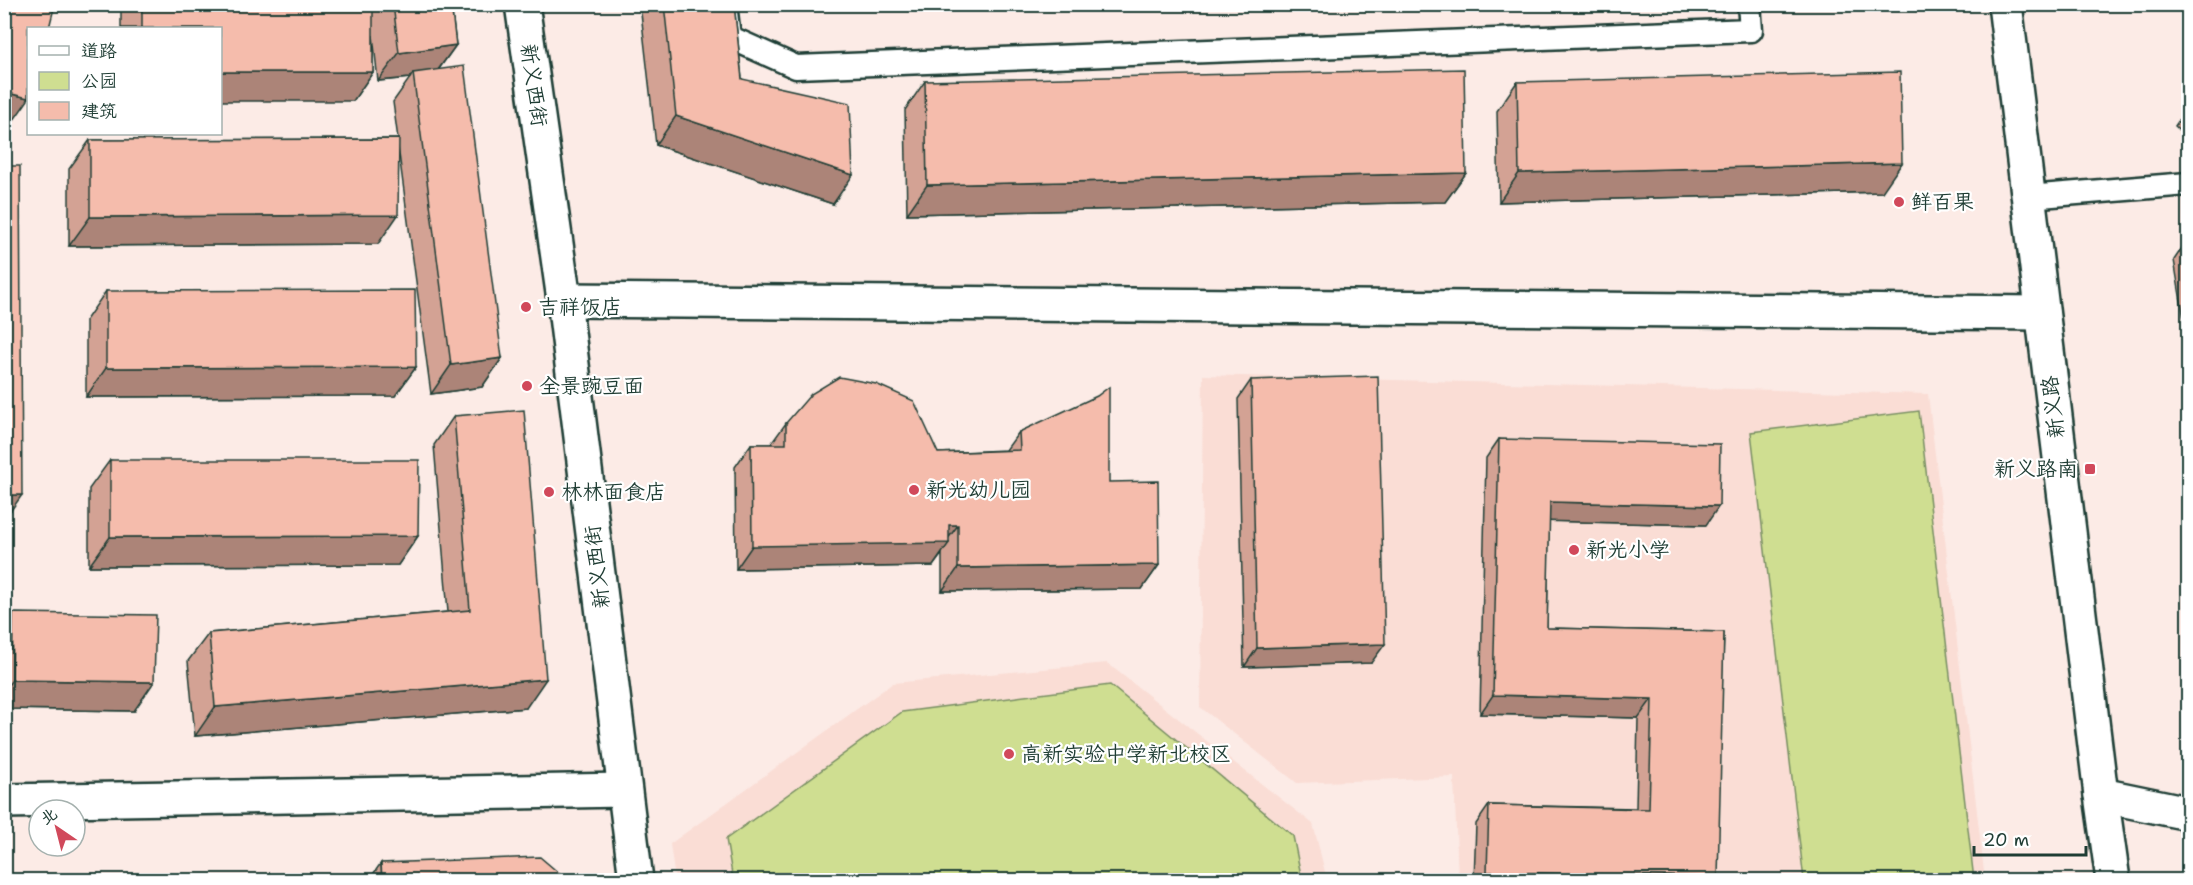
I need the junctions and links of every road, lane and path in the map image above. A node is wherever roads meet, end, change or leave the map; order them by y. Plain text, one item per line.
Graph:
1 (522, 4) edge
2 (725, 4) edge
3 (1749, 4) edge
4 (2005, 4) edge
5 (2188, 184) edge
6 (2028, 197) junction
7 (564, 300) junction
8 (2042, 313) junction
9 (624, 790) junction
10 (2101, 795) junction
11 (4, 801) edge
12 (2188, 813) edge
13 (636, 880) edge
14 (2113, 880) edge

1 - 7 street, 新义西街
2 - 3 lane
4 - 6 street, 新义路
5 - 6 lane
6 - 8 street, 新义路
7 - 8 street
7 - 9 street, 新义西街
8 - 10 street, 新义路
9 - 11 street
9 - 13 street, 新义西街
10 - 12 street
10 - 14 street, 新义路

